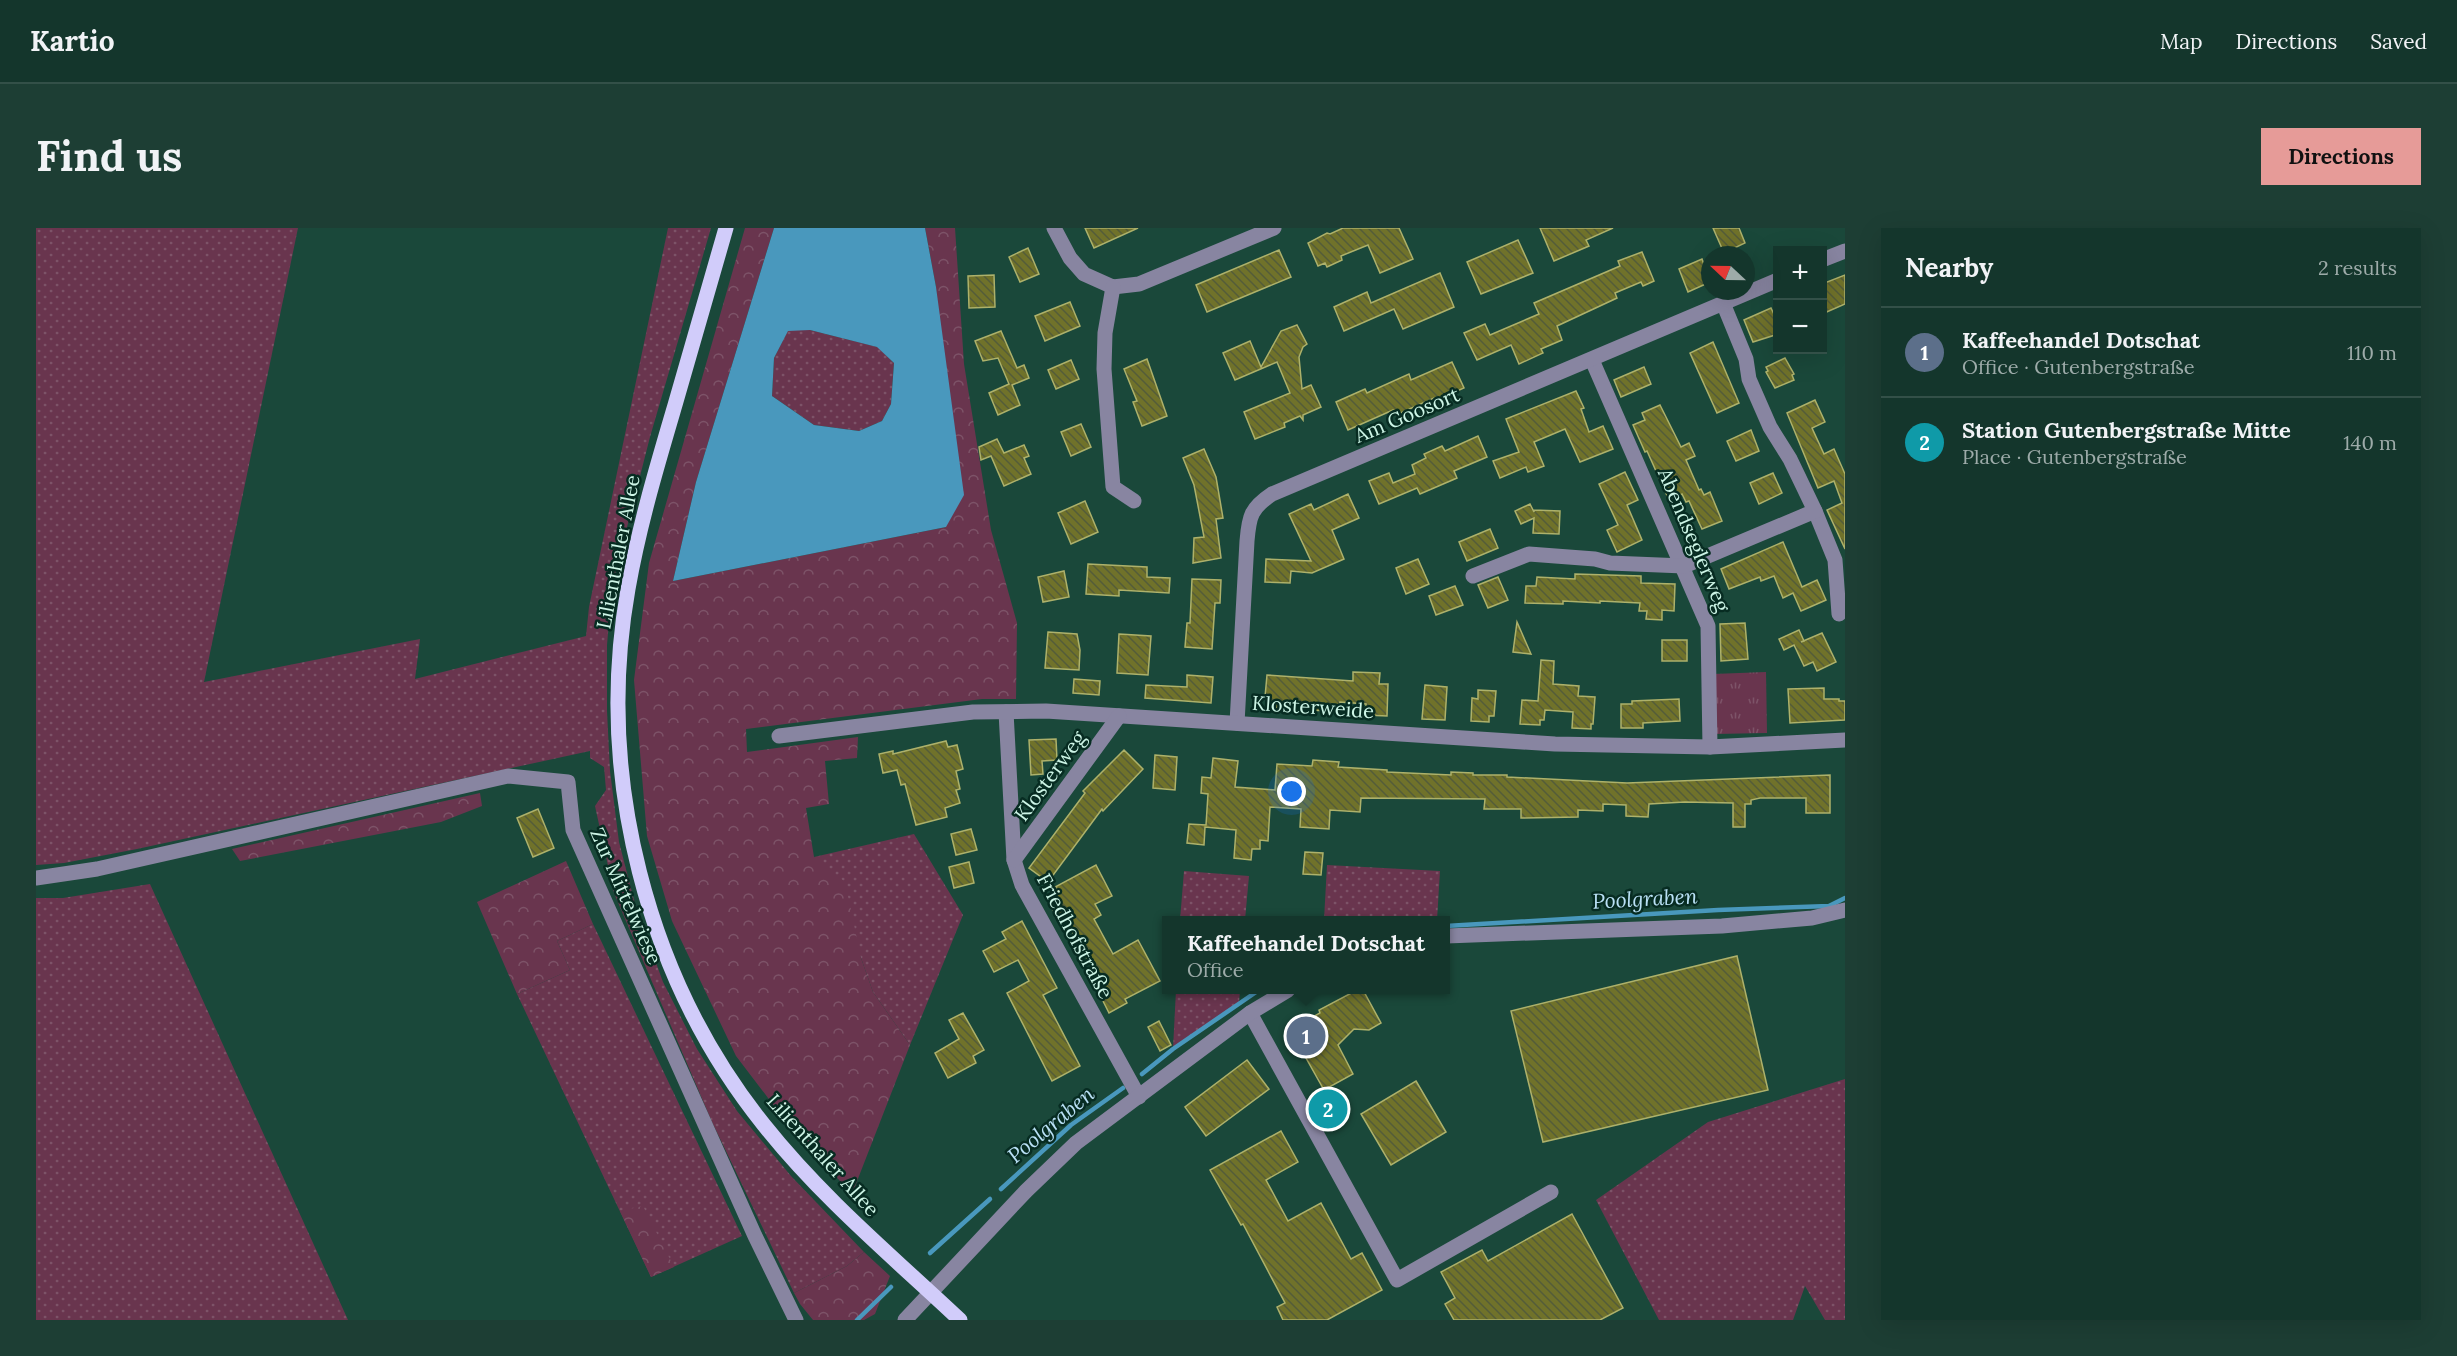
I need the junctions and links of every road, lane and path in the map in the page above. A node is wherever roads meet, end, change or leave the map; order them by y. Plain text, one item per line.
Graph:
1 (726, 228) edge
2 (1054, 228) edge
3 (1274, 228) edge
4 (1845, 251) edge
5 (1827, 259) edge
6 (1773, 282) edge
7 (1113, 288) junction
8 (1723, 303) junction
9 (1592, 360) junction
10 (1134, 501) dead end
11 (1815, 511) junction
12 (1684, 566) junction
13 (1473, 576) dead end
14 (1839, 614) dead end
15 (1006, 712) junction
16 (1119, 716) junction
17 (1237, 723) junction
18 (779, 736) dead end
19 (1845, 740) edge
20 (1710, 747) junction
21 (1014, 861) junction
22 (36, 878) edge
23 (1845, 910) edge
24 (1450, 936) edge
25 (1281, 994) edge
26 (1250, 1013) junction
27 (1139, 1097) junction
28 (1551, 1192) dead end
29 (930, 1292) junction
30 (796, 1320) edge
31 (905, 1320) edge
32 (960, 1320) edge

1 - 29 main road, Lilienthaler Allee
2 - 7 street
3 - 7 street
4 - 5 street
6 - 8 street, Am Goosort
7 - 10 street
8 - 9 street, Am Goosort
8 - 11 street
9 - 12 street, Abendseglerweg
9 - 17 street, Am Goosort
11 - 12 street
11 - 14 street
12 - 13 street
12 - 20 street, Abendseglerweg
15 - 16 street, Klosterweide
15 - 18 street, Klosterweide
15 - 21 street, Friedhofstraße
16 - 17 street, Klosterweide
16 - 21 street, Klosterweg
17 - 20 street, Klosterweide
19 - 20 street, Klosterweide
21 - 27 street, Friedhofstraße
22 - 30 street, Zur Mittelwiese
23 - 24 street
25 - 26 street
26 - 27 street
26 - 28 street
27 - 29 street
29 - 31 street
29 - 32 main road, Lilienthaler Allee

